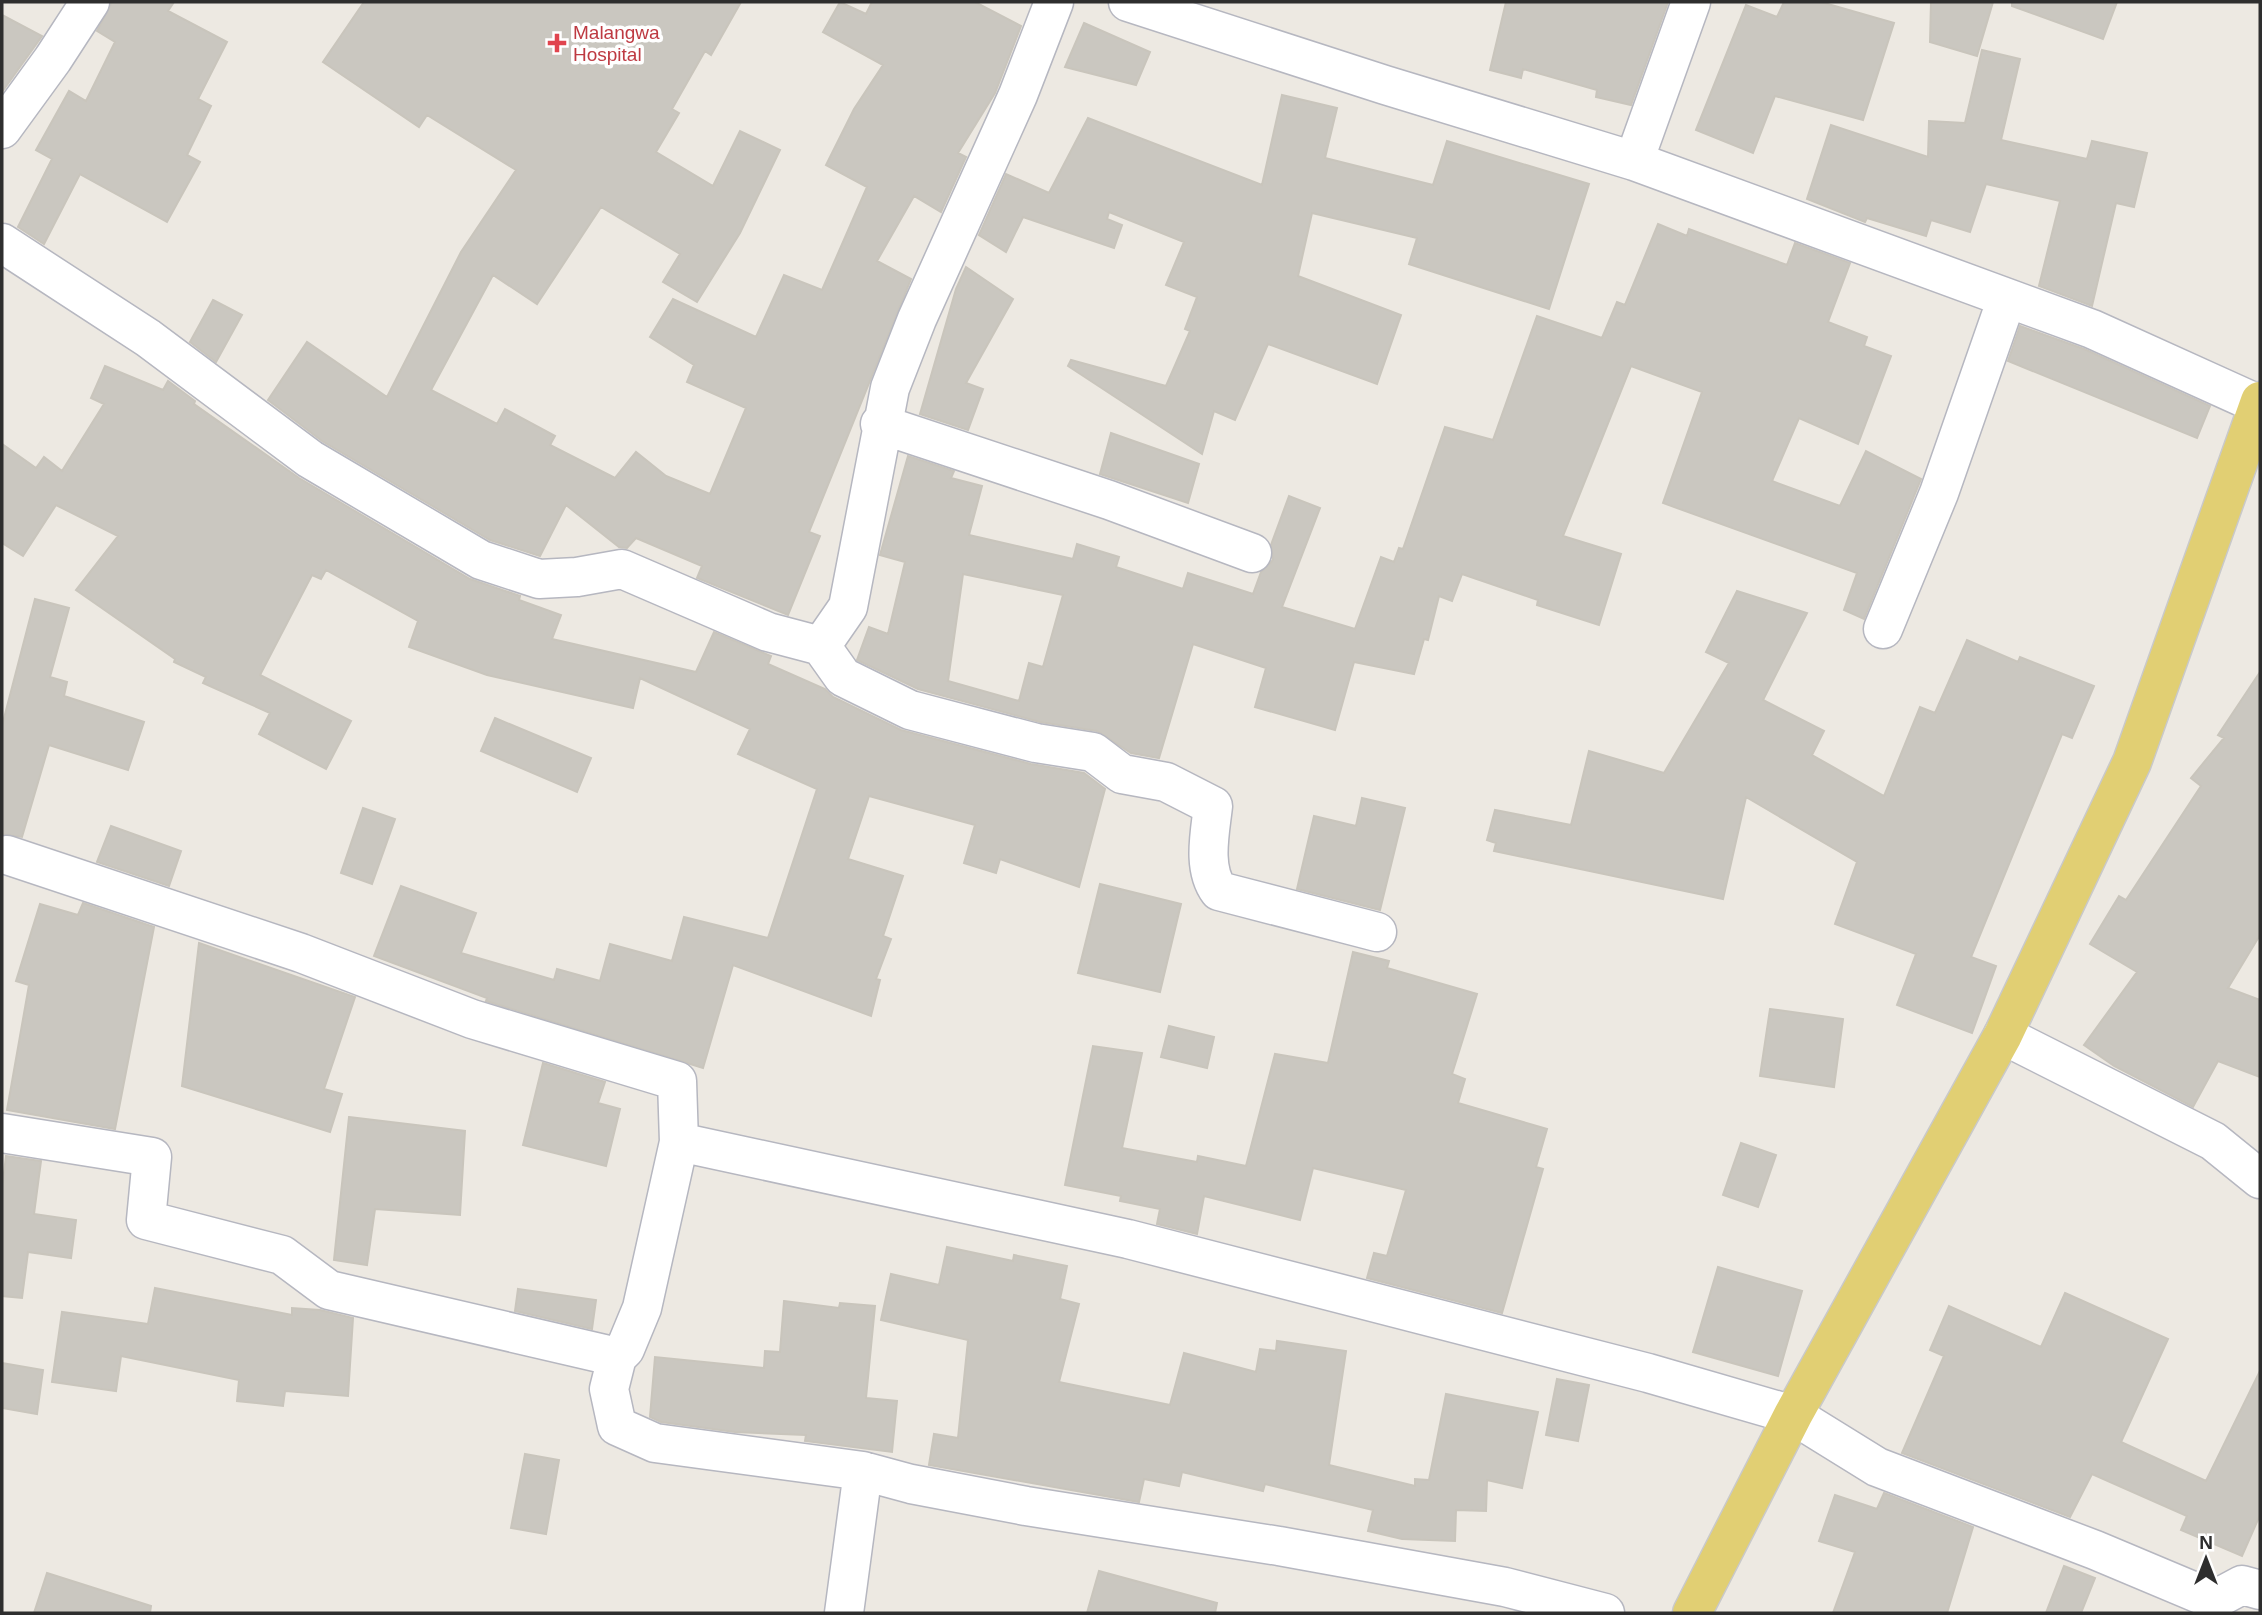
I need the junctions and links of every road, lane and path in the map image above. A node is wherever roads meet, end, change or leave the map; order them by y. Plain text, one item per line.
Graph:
1 (90, 2) edge
2 (1054, 2) edge
3 (1128, 2) edge
4 (1691, 2) edge
5 (2, 129) edge
6 (1634, 160) junction
7 (2, 243) edge
8 (2007, 298) junction
9 (2260, 403) edge
10 (880, 425) junction
11 (1252, 553) dead end
12 (1883, 629) dead end
13 (821, 646) junction
14 (7, 855) dead end
15 (1377, 932) dead end
16 (2003, 1035) junction
17 (2, 1133) edge
18 (679, 1142) junction
19 (2260, 1179) edge
20 (617, 1357) junction
21 (1793, 1415) junction
22 (863, 1471) junction
23 (2260, 1590) edge
24 (2212, 1607) edge
25 (844, 1613) edge
26 (1605, 1613) edge
27 (1692, 1613) edge

1 - 5 street
2 - 10 street
3 - 6 street
4 - 6 street
6 - 8 street
7 - 13 street
8 - 9 street
8 - 12 street
9 - 16 main road
10 - 11 street
10 - 13 street
13 - 15 street
14 - 18 street
16 - 19 street
16 - 21 main road
17 - 20 street
18 - 20 street
18 - 21 street
20 - 22 street
21 - 24 street
21 - 27 main road
22 - 25 street
22 - 26 street
23 - 24 street

